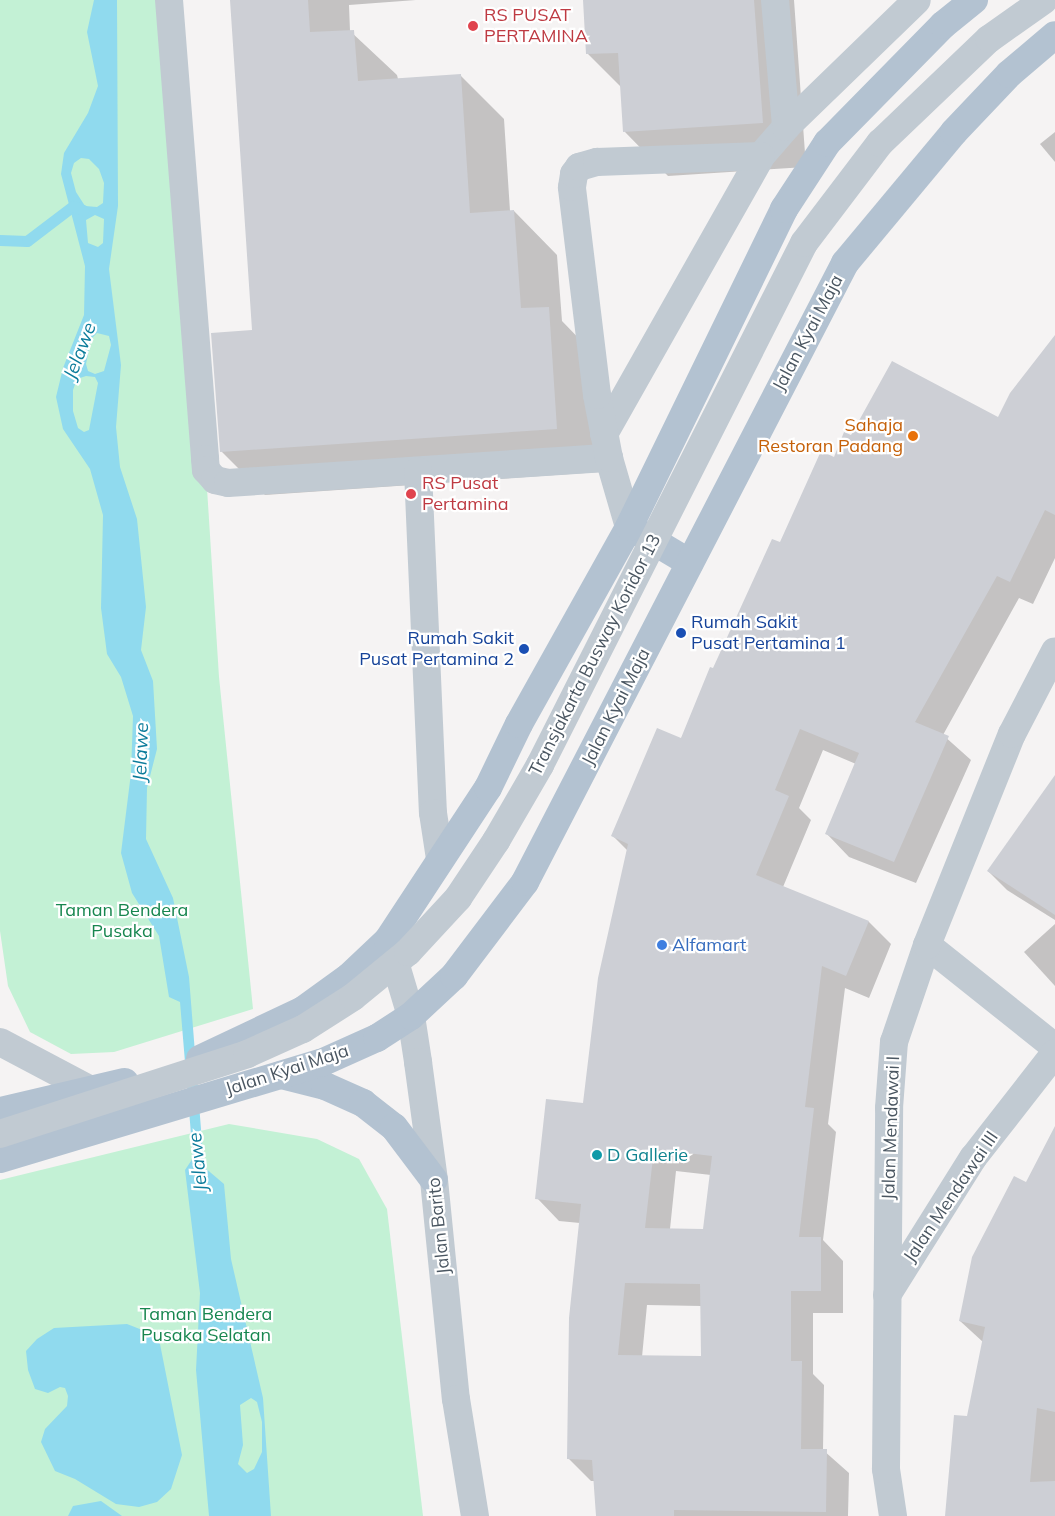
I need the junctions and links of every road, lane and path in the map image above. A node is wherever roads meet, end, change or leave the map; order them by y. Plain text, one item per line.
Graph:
1 (169, 0) edge
2 (775, 0) edge
3 (917, 0) edge
4 (974, 0) edge
5 (1044, 0) edge
6 (1055, 34) edge
7 (786, 127) junction
8 (762, 156) junction
9 (606, 446) junction
10 (418, 471) junction
11 (629, 527) junction
12 (690, 563) junction
13 (1055, 651) edge
14 (440, 859) junction
15 (388, 940) junction
16 (928, 946) junction
17 (411, 1016) junction
18 (0, 1042) edge
19 (1055, 1047) edge
20 (1055, 1053) edge
21 (280, 1075) junction
22 (91, 1090) junction
23 (0, 1111) edge
24 (0, 1134) edge
25 (0, 1158) edge
26 (434, 1180) junction
27 (887, 1295) junction
28 (475, 1516) edge
29 (893, 1516) edge

1 - 10 street
2 - 7 street
3 - 7 street
4 - 11 main road
5 - 24 street, Transjakarta Busway Koridor 13, bridge
6 - 12 main road, Jalan Kyai Maja
7 - 8 street
8 - 9 street
8 - 9 street
9 - 10 street
9 - 11 street
10 - 14 street
11 - 12 main road
11 - 14 main road
12 - 17 main road, Jalan Kyai Maja
13 - 16 street, Jalan Mendawai I
14 - 15 main road
15 - 17 street, Jalan Barito
15 - 22 main road
16 - 19 street
16 - 27 street, Jalan Mendawai I
17 - 21 main road, Jalan Kyai Maja
17 - 26 street, Jalan Barito
18 - 22 street
20 - 27 street, Jalan Mendawai III
21 - 25 main road, Jalan Kyai Maja
21 - 26 main road
22 - 23 main road
26 - 28 street, Jalan Barito
27 - 29 street, Jalan Mendawai I

